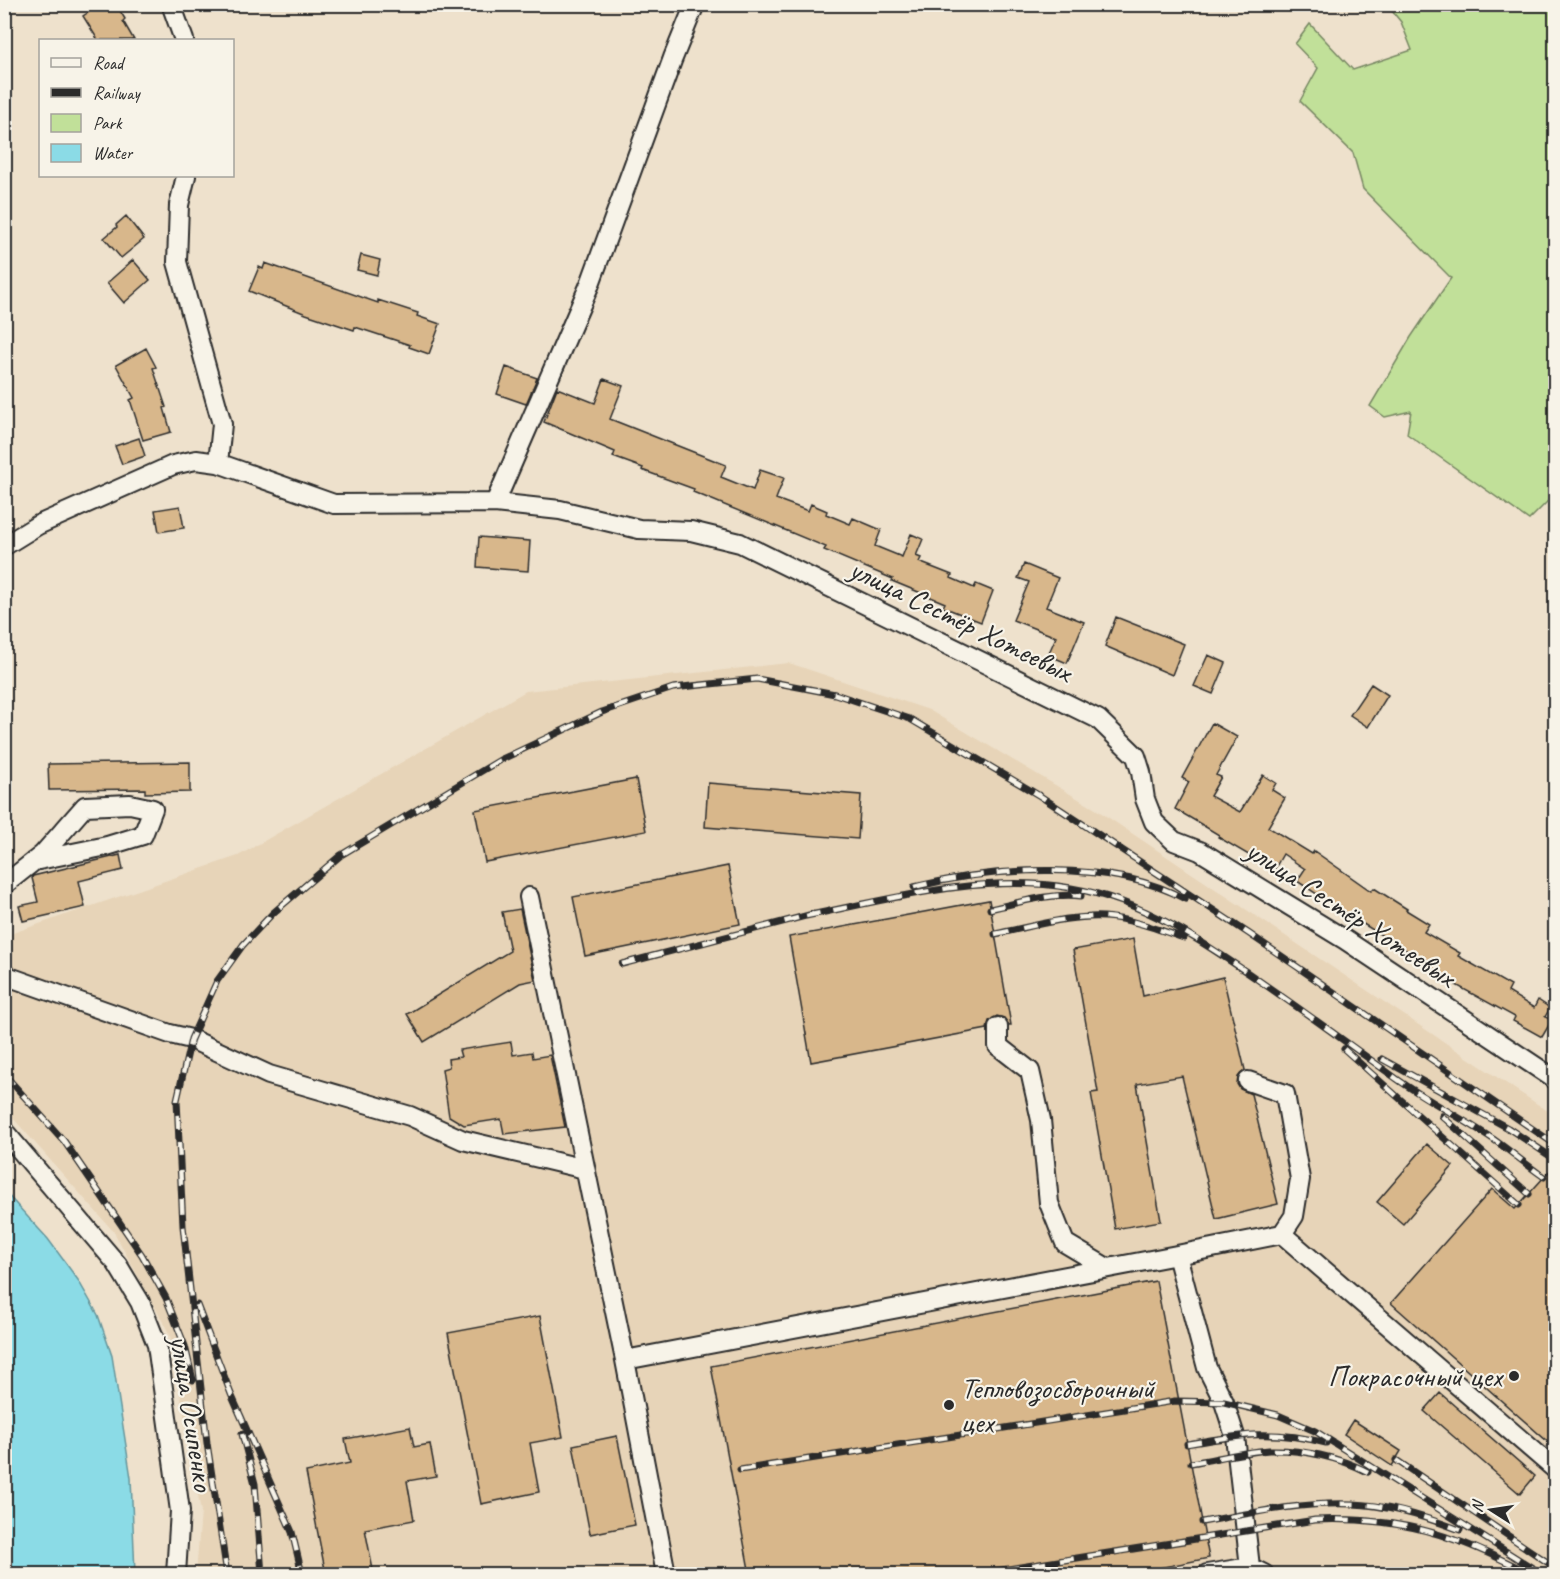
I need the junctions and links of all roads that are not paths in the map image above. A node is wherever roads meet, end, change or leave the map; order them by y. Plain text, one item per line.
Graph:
1 (171, 4) edge
2 (695, 4) edge
3 (184, 39) edge
4 (186, 177) edge
5 (218, 464) junction
6 (495, 503) junction
7 (4, 546) edge
8 (34, 861) junction
9 (4, 885) edge
10 (529, 897) dead end
11 (4, 975) edge
12 (998, 1027) dead end
13 (1556, 1080) edge
14 (1248, 1081) dead end
15 (4, 1131) edge
16 (585, 1170) junction
17 (1282, 1234) junction
18 (1177, 1255) junction
19 (1107, 1268) junction
20 (625, 1360) junction
21 (1556, 1470) edge
22 (1257, 1571) edge
23 (176, 1575) edge
24 (666, 1575) edge
25 (1207, 1575) edge

1 - 3 street
2 - 6 street
4 - 5 street
5 - 6 street, улица Сестёр Хотеевых
5 - 7 street, улица Сестёр Хотеевых
6 - 13 street, улица Сестёр Хотеевых
8 - 8 street
8 - 9 street
10 - 16 street
11 - 16 street
12 - 19 street
14 - 17 street
15 - 23 street, улица Осипенко
16 - 20 street
17 - 18 street
17 - 21 street
18 - 19 street
18 - 22 street
19 - 20 street
20 - 24 street
22 - 25 street

